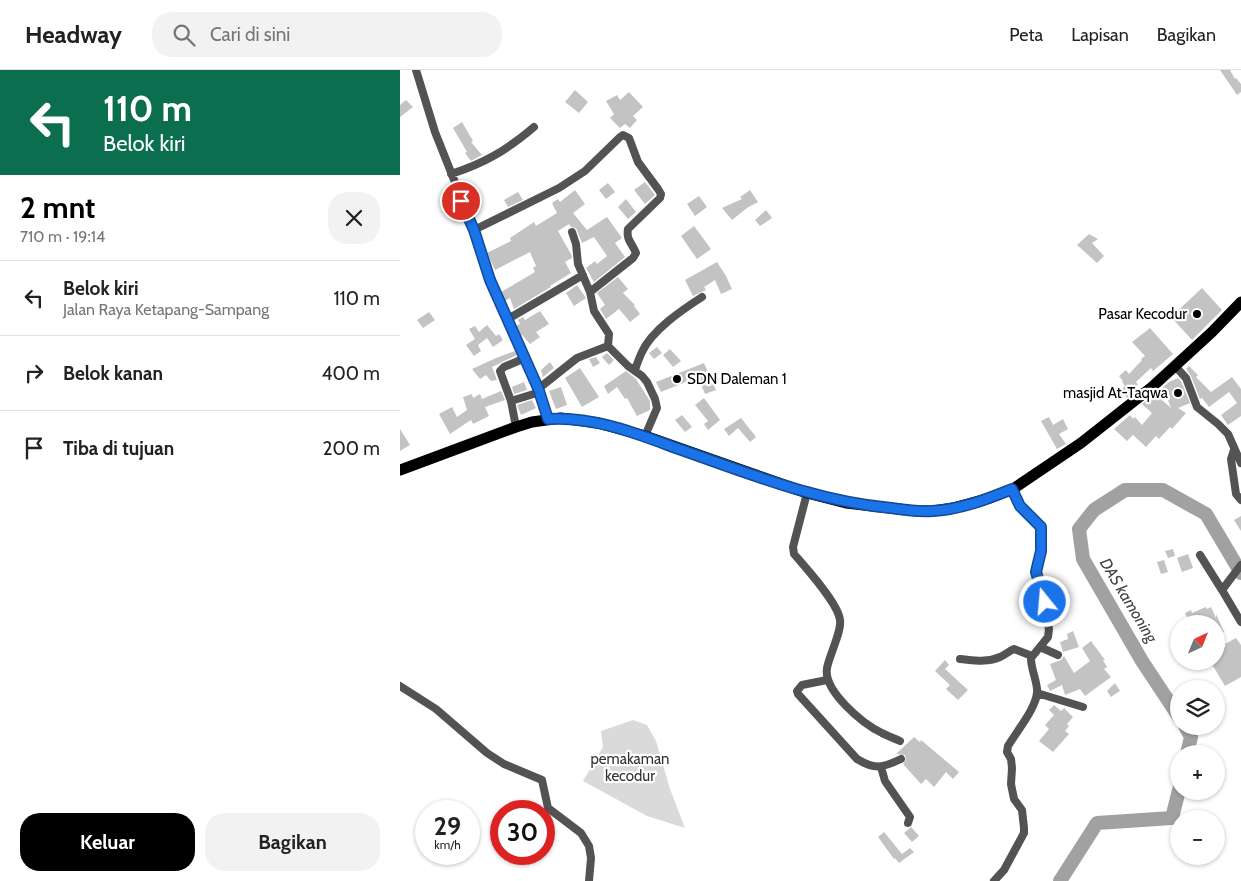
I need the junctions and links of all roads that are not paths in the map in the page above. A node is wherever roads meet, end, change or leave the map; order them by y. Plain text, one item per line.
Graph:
1 (416, 70) edge
2 (534, 127) dead end
3 (451, 174) junction
4 (474, 230) junction
5 (572, 232) dead end
6 (583, 275) junction
7 (590, 292) junction
8 (702, 297) dead end
9 (1241, 302) edge
10 (508, 319) junction
11 (608, 346) junction
12 (525, 358) junction
13 (1175, 366) junction
14 (635, 370) junction
15 (539, 390) junction
16 (511, 401) junction
17 (548, 419) junction
18 (516, 427) junction
19 (645, 436) junction
20 (1234, 450) junction
21 (1241, 463) edge
22 (400, 470) edge
23 (1012, 489) junction
24 (806, 493) junction
25 (1241, 500) edge
26 (1200, 555) dead end
27 (1241, 565) edge
28 (1222, 590) junction
29 (1241, 622) edge
30 (1040, 647) junction
31 (1058, 655) dead end
32 (1032, 656) junction
33 (960, 659) dead end
34 (828, 680) junction
35 (400, 686) edge
36 (1038, 693) junction
37 (1083, 707) dead end
38 (900, 741) dead end
39 (901, 760) dead end
40 (881, 767) junction
41 (908, 822) dead end
42 (589, 881) edge
43 (994, 881) edge

1 - 3 street
2 - 3 street
3 - 4 street
4 - 7 street
4 - 10 street
5 - 6 street
6 - 7 street
6 - 10 street
7 - 11 street
8 - 14 street
9 - 13 main road
10 - 12 street
11 - 14 street
11 - 15 street
12 - 15 street
12 - 16 street
13 - 20 street
13 - 23 main road
14 - 19 street
15 - 16 street
15 - 17 street
16 - 18 street
17 - 18 main road
17 - 19 main road
18 - 22 main road
19 - 24 main road
20 - 21 street
20 - 25 street
23 - 24 main road
23 - 30 street
24 - 34 street
26 - 28 street
27 - 28 street
28 - 29 street
30 - 31 street
30 - 32 street
32 - 33 street
32 - 36 street
34 - 38 street
34 - 40 street
35 - 42 street
36 - 37 street
36 - 43 street
39 - 40 street
40 - 41 street

